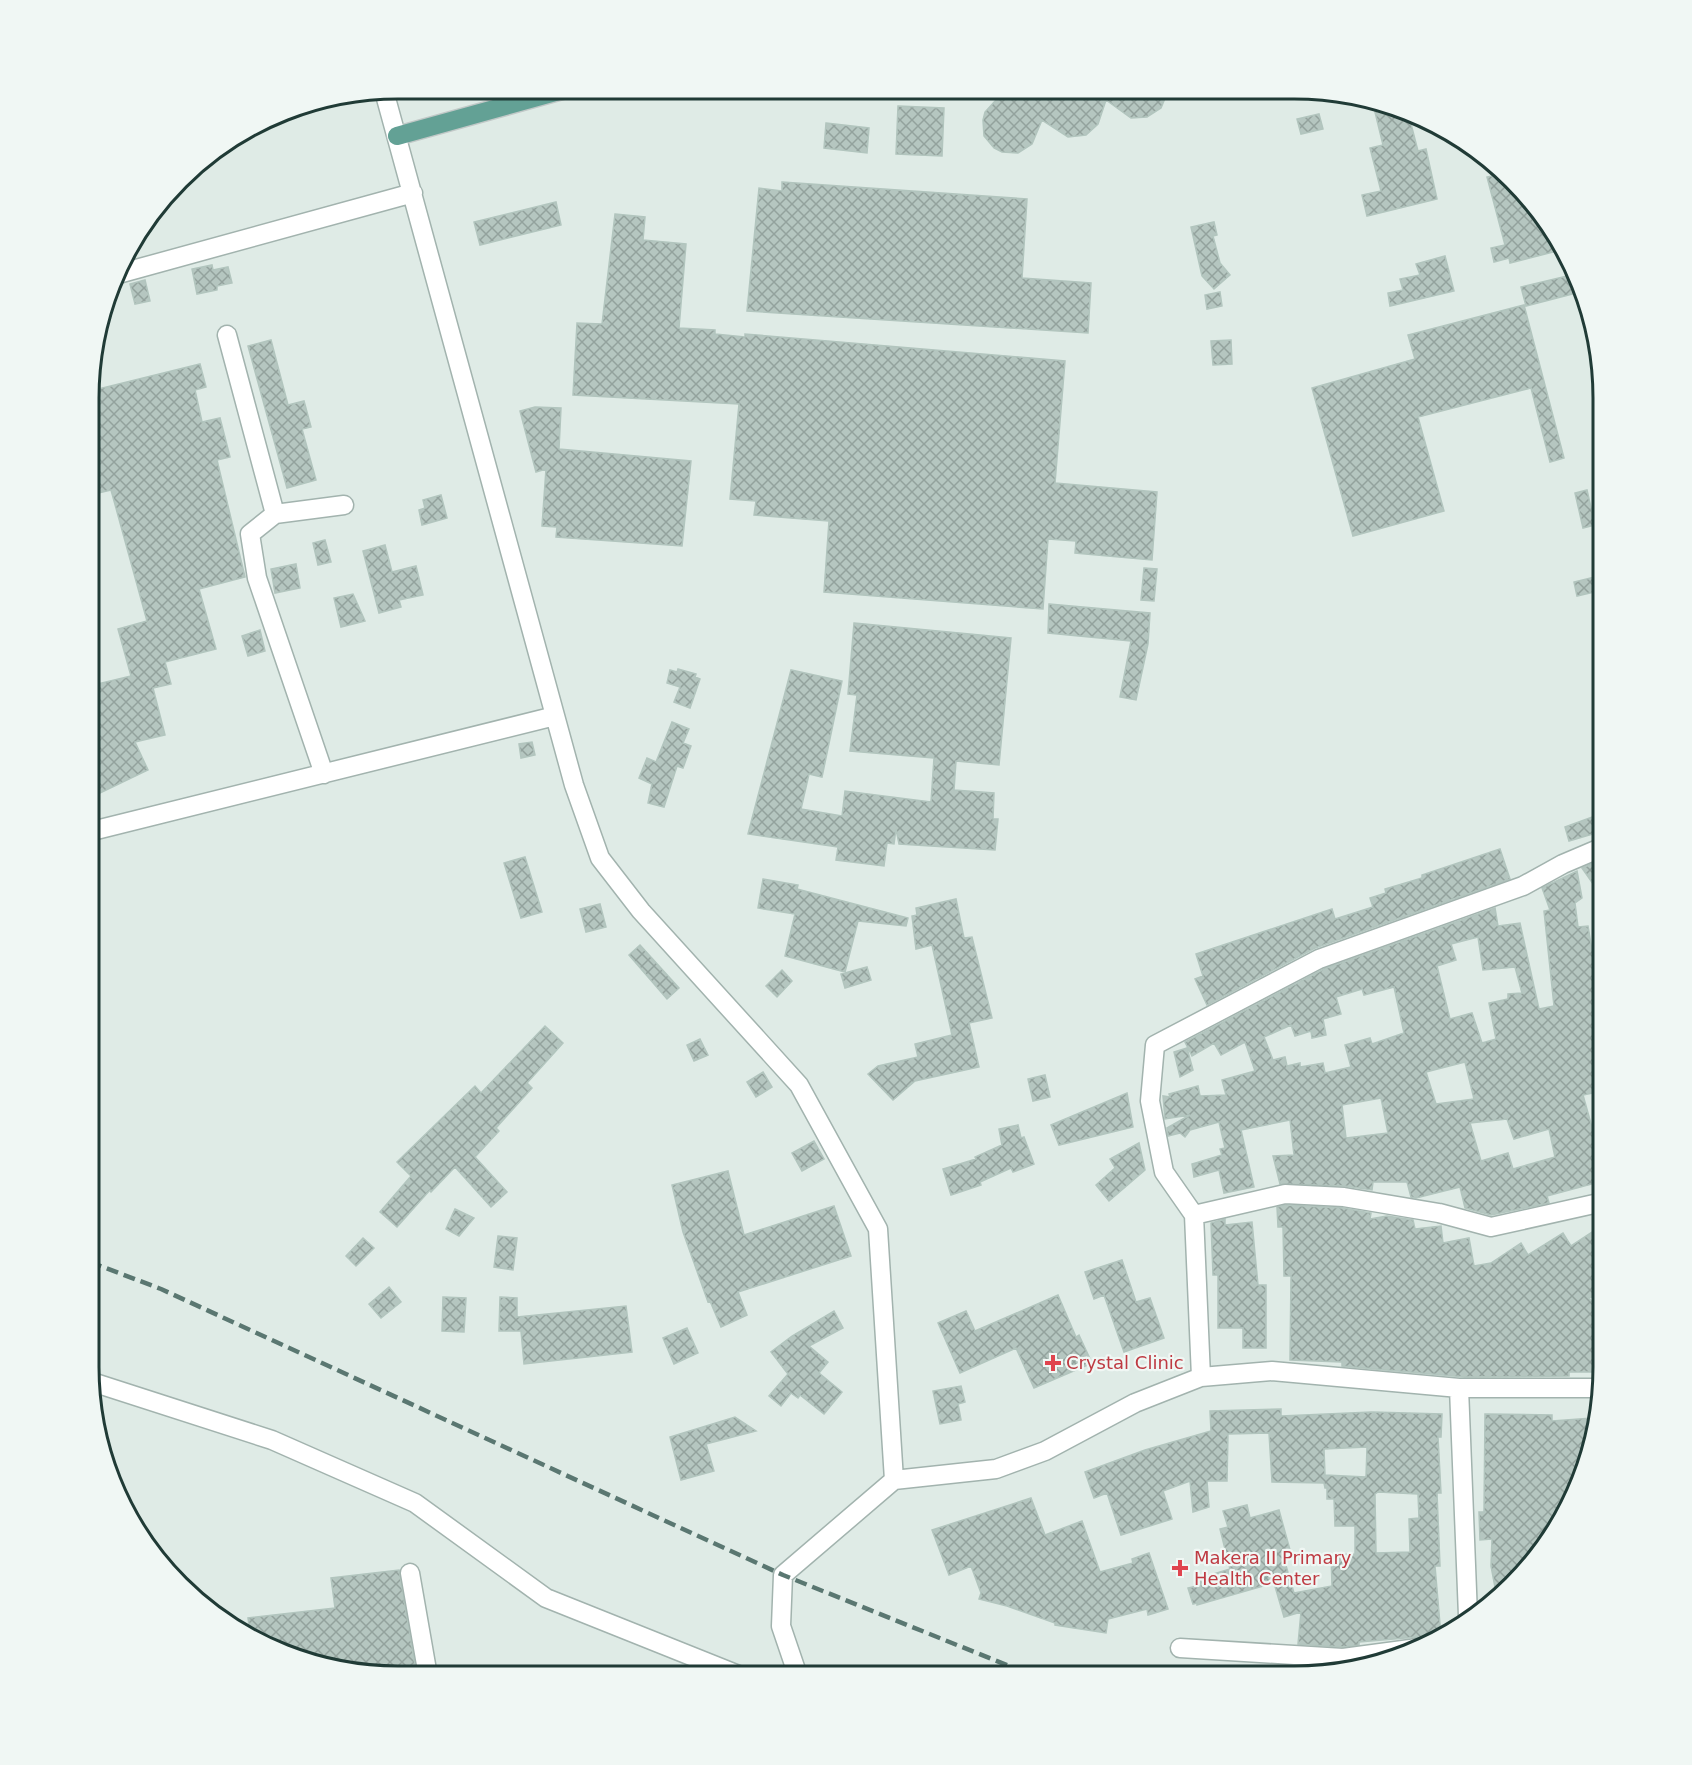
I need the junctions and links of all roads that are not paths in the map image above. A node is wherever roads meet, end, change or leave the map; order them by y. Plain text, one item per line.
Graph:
1 (530, 99) edge
2 (386, 100) edge
3 (397, 136) junction
4 (413, 193) junction
5 (127, 271) edge
6 (227, 335) dead end
7 (344, 505) dead end
8 (275, 514) junction
9 (555, 716) junction
10 (324, 774) junction
11 (99, 829) edge
12 (1593, 851) edge
13 (1593, 1204) edge
14 (1194, 1215) junction
15 (1201, 1377) junction
16 (100, 1385) edge
17 (1459, 1388) junction
18 (1592, 1388) edge
19 (894, 1480) junction
20 (410, 1573) dead end
21 (1471, 1607) edge
22 (1180, 1648) dead end
23 (1382, 1653) edge
24 (426, 1666) edge
25 (716, 1666) edge
26 (795, 1666) edge

1 - 3 main road
2 - 3 street
3 - 4 street
4 - 5 street
4 - 9 street
6 - 8 street
7 - 8 street
8 - 10 street
9 - 10 street
9 - 19 street
10 - 11 street
12 - 14 street
13 - 14 street
14 - 15 street
15 - 17 street
15 - 19 street
16 - 25 street
17 - 18 street
17 - 21 street
19 - 26 street
20 - 24 street
22 - 23 street

